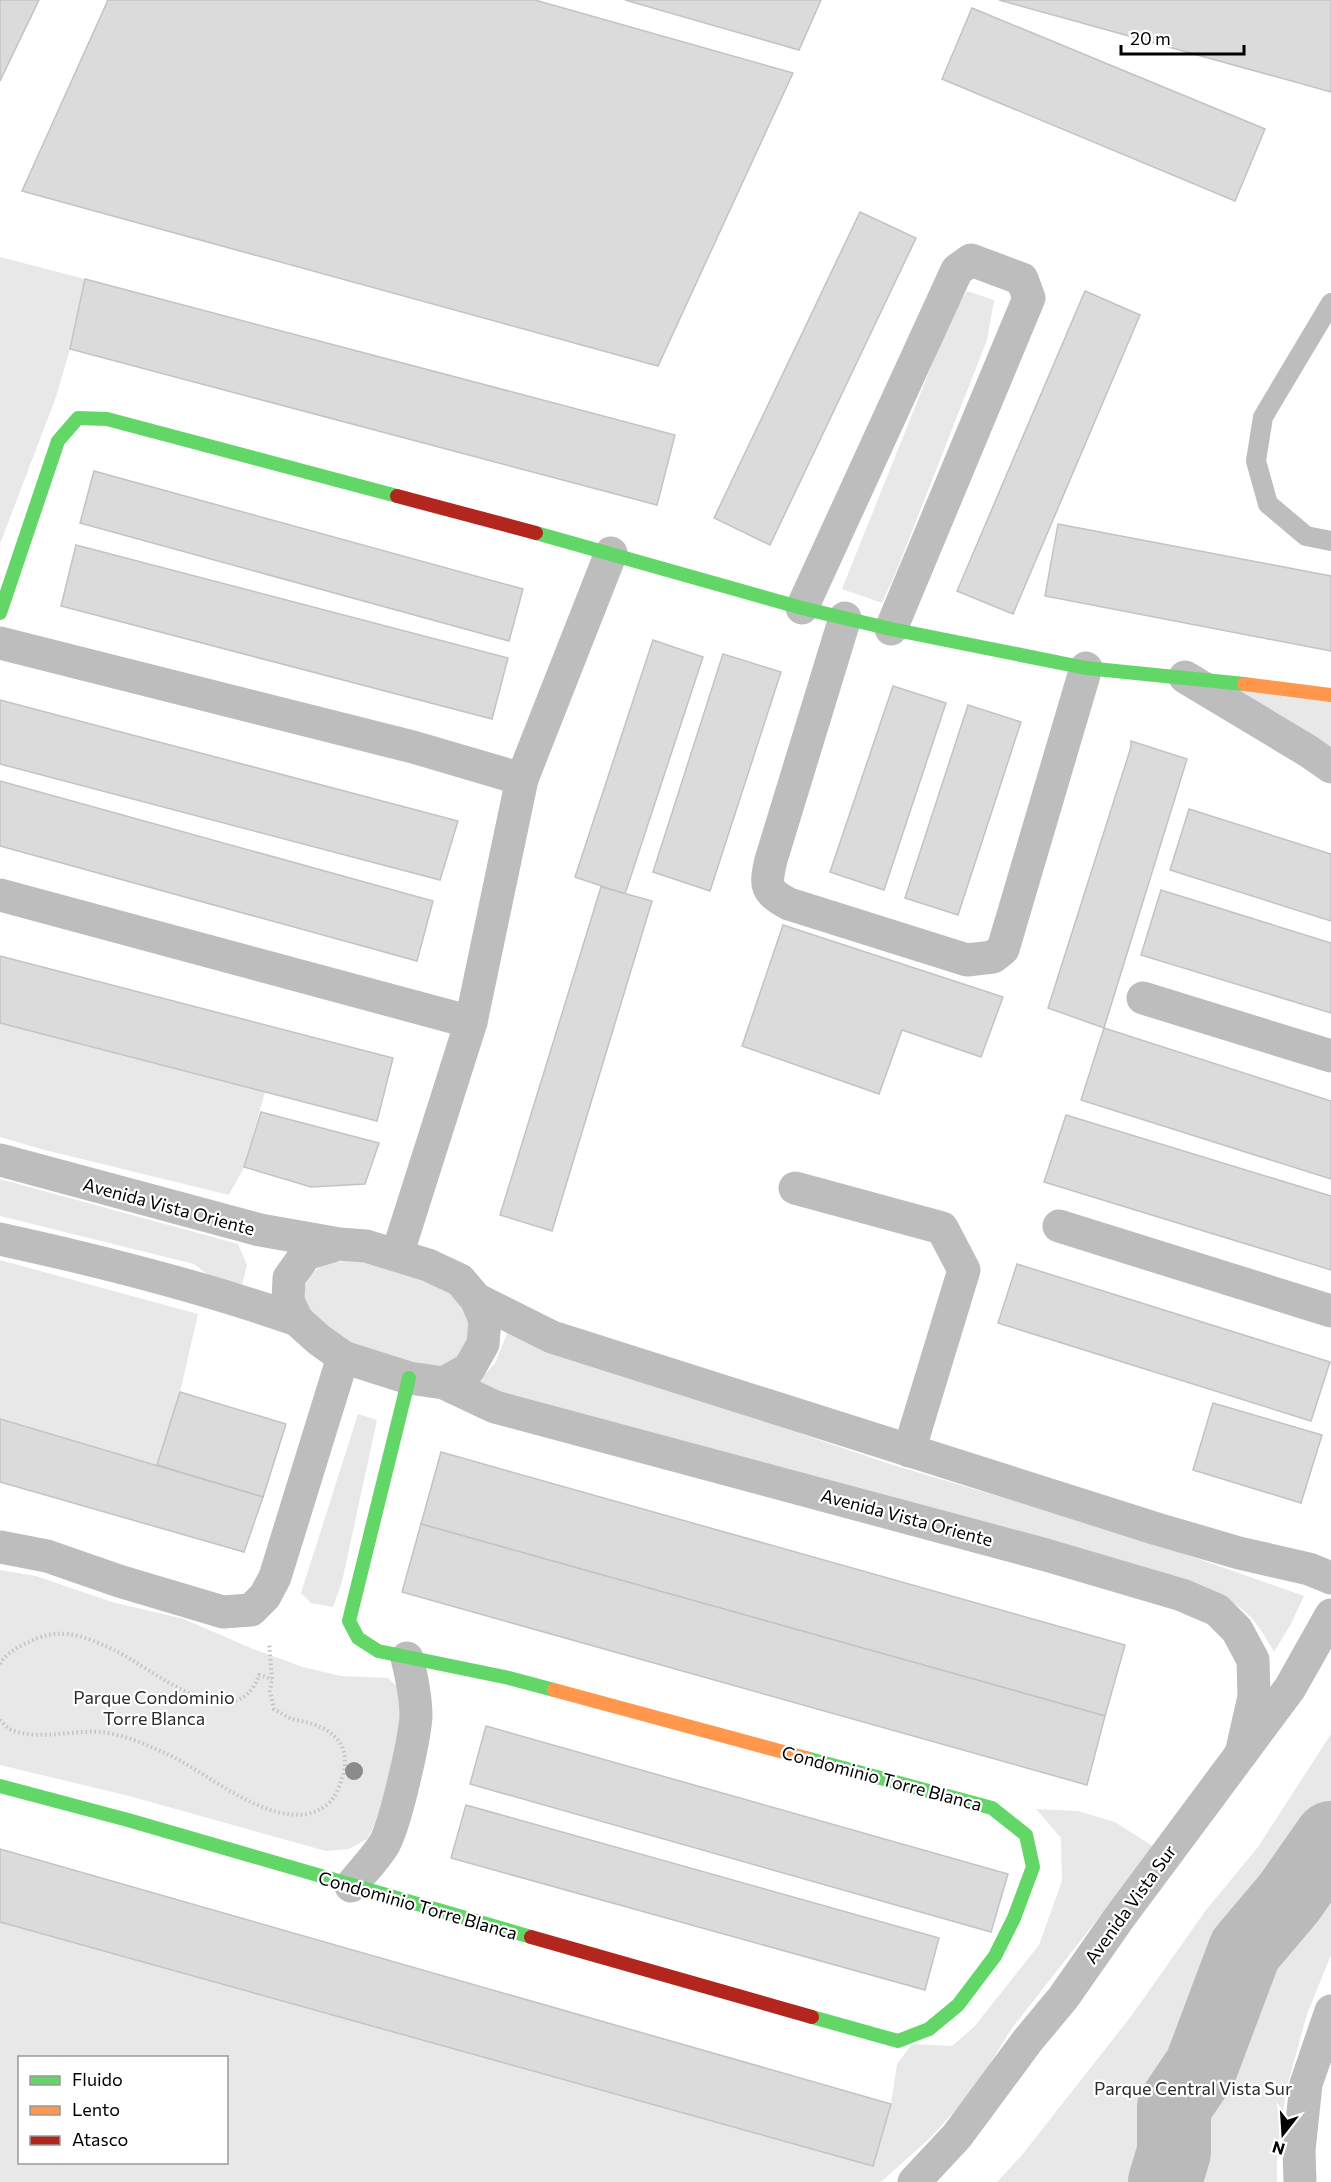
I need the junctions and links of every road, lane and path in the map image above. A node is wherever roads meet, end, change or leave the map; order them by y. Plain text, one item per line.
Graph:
1 (1331, 303) edge
2 (1331, 540) edge
3 (611, 553) junction
4 (802, 608) junction
5 (0, 613) edge
6 (845, 618) junction
7 (891, 629) junction
8 (0, 643) edge
9 (1086, 668) junction
10 (1185, 676) junction
11 (1331, 695) edge
12 (1331, 767) edge
13 (522, 780) junction
14 (0, 895) edge
15 (1143, 998) dead end
16 (471, 1022) junction
17 (1331, 1056) edge
18 (0, 1160) edge
19 (795, 1188) dead end
20 (1059, 1226) dead end
21 (0, 1239) edge
22 (339, 1244) junction
23 (397, 1255) junction
24 (476, 1299) junction
25 (1331, 1311) edge
26 (297, 1320) junction
27 (344, 1357) junction
28 (409, 1378) junction
29 (444, 1383) junction
30 (909, 1451) junction
31 (0, 1547) edge
32 (1331, 1578) edge
33 (1331, 1615) edge
34 (407, 1658) junction
35 (0, 1664) edge
36 (0, 1720) edge
37 (1241, 1754) junction
38 (0, 1786) edge
39 (351, 1886) junction
40 (1331, 2011) edge
41 (914, 2182) edge
42 (1300, 2182) edge

1 - 2 lane
3 - 4 street
3 - 5 street
3 - 13 street
4 - 6 street
4 - 7 street
6 - 7 street
6 - 9 street
7 - 9 street
8 - 13 street
9 - 10 street
10 - 11 street
10 - 12 street
13 - 16 street
14 - 16 street
15 - 17 street
16 - 23 street
18 - 22 street, Avenida Vista Oriente
19 - 30 street
20 - 25 street
21 - 26 street, Avenida Vista Oriente
22 - 23 street, Avenida Vista Oriente
22 - 26 street, Avenida Vista Oriente
23 - 24 street, Avenida Vista Oriente
24 - 29 street, Avenida Vista Oriente
24 - 30 street, Avenida Vista Oriente
26 - 27 street, Avenida Vista Oriente
27 - 28 street, Avenida Vista Oriente
27 - 31 street
28 - 29 street, Avenida Vista Oriente
28 - 34 street, Condominio Torre Blanca
29 - 37 street, Avenida Vista Oriente
30 - 32 street, Avenida Vista Oriente
33 - 37 street, Avenida Vista Sur
34 - 39 street
34 - 39 street, Condominio Torre Blanca
35 - 36 path
37 - 41 street, Avenida Vista Sur
38 - 39 street, Condominio Torre Blanca
40 - 42 street

